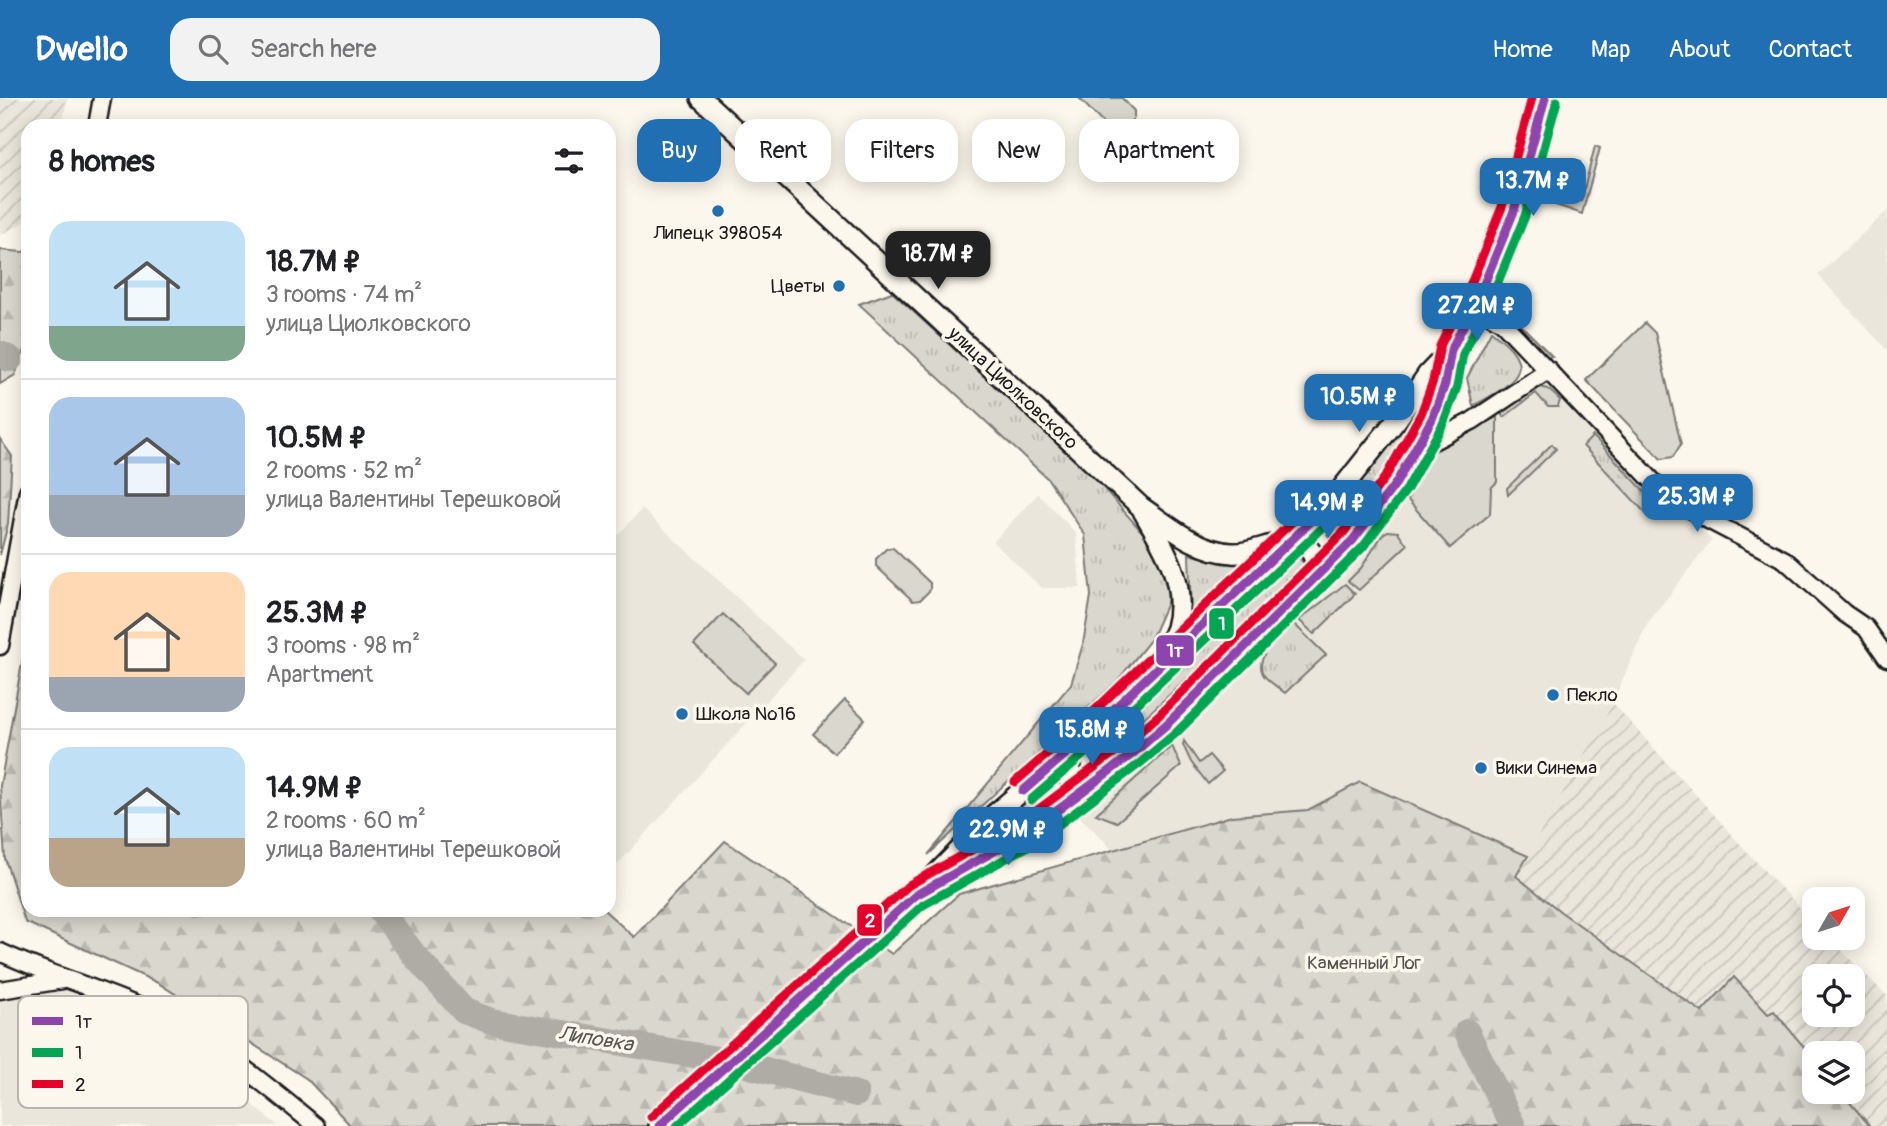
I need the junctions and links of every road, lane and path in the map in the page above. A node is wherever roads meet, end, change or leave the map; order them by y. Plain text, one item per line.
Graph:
1 (102, 98) edge
2 (701, 98) edge
3 (1545, 98) edge
4 (98, 119) edge
5 (1474, 306) junction
6 (1524, 345) junction
7 (1451, 350) junction
8 (1549, 370) junction
9 (1525, 386) junction
10 (1414, 451) junction
11 (1141, 507) junction
12 (21, 530) edge
13 (1291, 542) junction
14 (1317, 577) junction
15 (0, 646) edge
16 (1887, 657) edge
17 (1160, 665) junction
18 (1094, 727) junction
19 (1076, 745) junction
20 (1131, 755) junction
21 (1075, 799) junction
22 (910, 901) junction
23 (0, 952) edge
24 (65, 980) junction
25 (0, 990) edge
26 (109, 996) edge
27 (248, 1072) edge
28 (316, 1126) edge
29 (659, 1126) edge

1 - 4 street
2 - 11 main road, улица Циолковского
3 - 5 main road
5 - 6 street
5 - 7 main road
6 - 8 street
6 - 9 street
7 - 10 main road
7 - 13 main road
8 - 9 street
8 - 16 street
9 - 10 street
10 - 14 main road
11 - 13 main road
11 - 17 main road
12 - 15 street
13 - 14 main road
13 - 17 main road
14 - 20 main road
17 - 18 main road
18 - 19 main road
18 - 20 main road
19 - 21 main road
19 - 22 main road
20 - 21 main road
21 - 22 main road
22 - 29 main road
23 - 24 street
24 - 25 street
24 - 26 street
27 - 28 street

